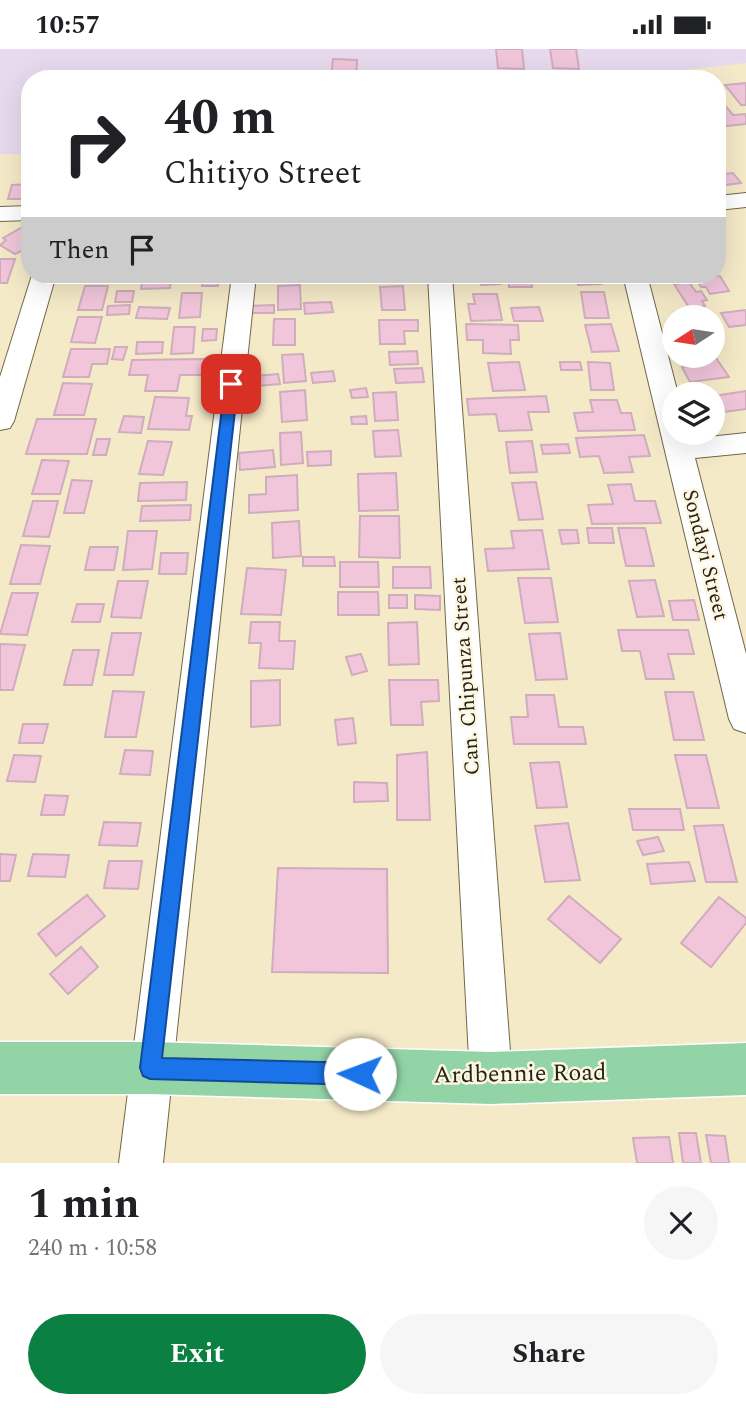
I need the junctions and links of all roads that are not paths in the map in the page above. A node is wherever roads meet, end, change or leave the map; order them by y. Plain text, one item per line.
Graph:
1 (746, 200) edge
2 (726, 202) edge
3 (21, 213) edge
4 (0, 214) edge
5 (41, 284) edge
6 (243, 284) edge
7 (441, 284) edge
8 (637, 284) edge
9 (662, 385) edge
10 (0, 421) edge
11 (725, 442) edge
12 (746, 443) edge
13 (677, 445) edge
14 (746, 719) edge
15 (0, 1067) edge
16 (150, 1068) junction
17 (746, 1069) edge
18 (491, 1078) junction
19 (141, 1163) edge

1 - 2 street
3 - 4 street
5 - 10 street
6 - 16 street
7 - 18 street, Can. Chipunza Street
8 - 9 street, Sondayi Street
11 - 12 street
13 - 14 street, Sondayi Street
15 - 16 main road, Ardbennie Road
16 - 18 main road, Ardbennie Road
16 - 19 street
17 - 18 main road, Ardbennie Road

